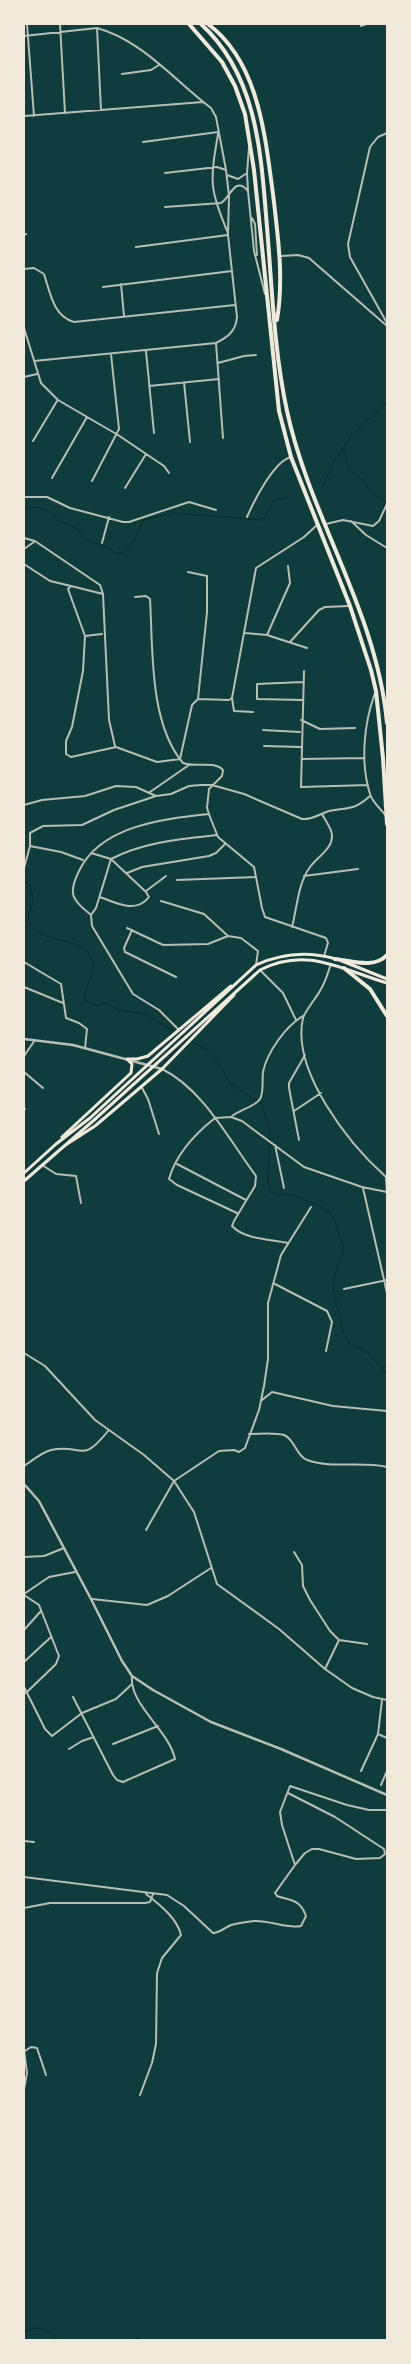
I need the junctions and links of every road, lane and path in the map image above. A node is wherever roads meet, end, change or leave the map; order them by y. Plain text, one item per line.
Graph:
1 (27, 24) edge
2 (60, 24) edge
3 (189, 24) edge
4 (201, 24) edge
5 (208, 24) edge
6 (366, 24) edge
7 (361, 26) dead end
8 (97, 28) junction
9 (60, 32) junction
10 (28, 35) junction
11 (24, 36) edge
12 (159, 65) junction
13 (122, 74) dead end
14 (203, 102) junction
15 (101, 110) junction
16 (65, 113) junction
17 (24, 116) edge
18 (34, 116) junction
19 (218, 132) junction
20 (387, 133) edge
21 (250, 139) junction
22 (143, 142) dead end
23 (212, 168) junction
24 (226, 170) junction
25 (165, 173) dead end
26 (247, 173) junction
27 (226, 175) junction
28 (248, 190) junction
29 (229, 196) junction
30 (215, 203) junction
31 (165, 208) dead end
32 (228, 236) junction
33 (136, 247) dead end
34 (281, 256) junction
35 (24, 269) edge
36 (232, 271) junction
37 (121, 284) junction
38 (103, 287) dead end
39 (266, 297) junction
40 (236, 305) junction
41 (124, 316) junction
42 (387, 323) edge
43 (387, 326) edge
44 (276, 327) junction
45 (24, 328) edge
46 (27, 340) junction
47 (24, 341) edge
48 (216, 343) junction
49 (146, 351) junction
50 (111, 354) junction
51 (256, 355) dead end
52 (34, 361) junction
53 (218, 364) junction
54 (37, 374) junction
55 (24, 377) edge
56 (219, 379) junction
57 (184, 382) junction
58 (149, 386) junction
59 (58, 400) junction
60 (87, 417) junction
61 (154, 433) dead end
62 (118, 435) junction
63 (223, 438) dead end
64 (33, 442) dead end
65 (190, 442) dead end
66 (146, 454) junction
67 (290, 456) junction
68 (169, 473) dead end
69 (52, 478) dead end
70 (92, 481) dead end
71 (126, 488) dead end
72 (24, 497) edge
73 (387, 504) edge
74 (216, 510) dead end
75 (109, 517) junction
76 (247, 517) dead end
77 (351, 521) junction
78 (324, 524) junction
79 (317, 525) junction
80 (24, 538) edge
81 (35, 541) junction
82 (102, 542) dead end
83 (387, 548) edge
84 (24, 550) edge
85 (24, 564) edge
86 (288, 566) dead end
87 (188, 572) dead end
88 (71, 586) junction
89 (103, 594) junction
90 (135, 597) dead end
91 (350, 606) junction
92 (245, 633) junction
93 (103, 634) junction
94 (268, 635) junction
95 (85, 636) junction
96 (290, 642) junction
97 (307, 648) dead end
98 (304, 671) dead end
99 (303, 682) junction
100 (376, 690) junction
101 (232, 698) junction
102 (198, 699) junction
103 (302, 700) junction
104 (253, 712) dead end
105 (302, 720) junction
106 (387, 722) edge
107 (355, 728) dead end
108 (263, 730) dead end
109 (301, 732) junction
110 (264, 746) dead end
111 (116, 747) junction
112 (301, 747) junction
113 (302, 758) junction
114 (364, 758) junction
115 (180, 759) junction
116 (189, 765) junction
117 (212, 785) junction
118 (368, 785) junction
119 (149, 792) junction
120 (156, 796) junction
121 (370, 796) junction
122 (24, 805) edge
123 (209, 814) junction
124 (322, 814) junction
125 (387, 817) edge
126 (387, 824) edge
127 (217, 835) junction
128 (226, 844) junction
129 (30, 846) junction
130 (91, 853) junction
131 (111, 859) junction
132 (84, 860) junction
133 (24, 868) edge
134 (358, 869) dead end
135 (127, 873) junction
136 (166, 876) dead end
137 (304, 876) junction
138 (256, 877) junction
139 (177, 880) dead end
140 (146, 892) junction
141 (100, 896) junction
142 (161, 901) dead end
143 (91, 915) junction
144 (292, 927) junction
145 (127, 928) dead end
146 (132, 930) junction
147 (228, 936) junction
148 (387, 955) edge
149 (324, 956) junction
150 (335, 959) junction
151 (24, 962) edge
152 (331, 964) junction
153 (256, 965) junction
154 (344, 968) junction
155 (260, 970) junction
156 (176, 977) dead end
157 (387, 978) edge
158 (235, 982) junction
159 (386, 983) edge
160 (240, 986) junction
161 (24, 987) edge
162 (64, 1003) junction
163 (218, 1005) junction
164 (303, 1016) junction
165 (387, 1016) edge
166 (296, 1020) junction
167 (178, 1030) junction
168 (24, 1039) edge
169 (35, 1040) junction
170 (85, 1048) junction
171 (305, 1055) junction
172 (24, 1056) edge
173 (145, 1058) junction
174 (127, 1059) junction
175 (144, 1064) junction
176 (162, 1068) junction
177 (24, 1072) edge
178 (141, 1086) junction
179 (43, 1088) dead end
180 (321, 1093) junction
181 (294, 1111) junction
182 (231, 1117) junction
183 (215, 1118) junction
184 (91, 1120) junction
185 (159, 1134) dead end
186 (299, 1140) dead end
187 (56, 1144) junction
188 (275, 1145) junction
189 (60, 1148) junction
190 (176, 1164) junction
191 (42, 1165) junction
192 (24, 1173) edge
193 (24, 1181) edge
194 (362, 1187) junction
195 (284, 1188) dead end
196 (387, 1193) edge
197 (246, 1200) junction
198 (81, 1203) dead end
199 (311, 1207) dead end
200 (237, 1213) junction
201 (288, 1244) junction
202 (386, 1280) edge
203 (275, 1284) junction
204 (344, 1289) dead end
205 (387, 1293) edge
206 (326, 1351) dead end
207 (24, 1352) edge
208 (261, 1401) junction
209 (387, 1411) edge
210 (109, 1430) junction
211 (249, 1434) junction
212 (24, 1466) edge
213 (387, 1467) edge
214 (174, 1481) junction
215 (24, 1484) edge
216 (146, 1530) dead end
217 (64, 1548) junction
218 (294, 1552) dead end
219 (24, 1557) edge
220 (211, 1568) junction
221 (76, 1572) junction
222 (24, 1595) edge
223 (91, 1599) junction
224 (41, 1611) junction
225 (24, 1630) edge
226 (51, 1637) junction
227 (339, 1640) junction
228 (367, 1644) dead end
229 (24, 1662) edge
230 (325, 1670) junction
231 (132, 1676) junction
232 (131, 1686) junction
233 (24, 1687) edge
234 (26, 1693) junction
235 (73, 1697) dead end
236 (382, 1700) junction
237 (387, 1700) edge
238 (82, 1713) junction
239 (158, 1726) junction
240 (378, 1734) junction
241 (94, 1737) junction
242 (387, 1738) edge
243 (113, 1744) dead end
244 (69, 1750) dead end
245 (361, 1771) dead end
246 (387, 1771) edge
247 (381, 1785) dead end
248 (288, 1793) junction
249 (387, 1795) edge
250 (387, 1810) edge
251 (24, 1841) edge
252 (34, 1842) dead end
253 (295, 1865) junction
254 (24, 1877) edge
255 (144, 1893) junction
256 (153, 1894) junction
257 (152, 1898) junction
258 (24, 1908) edge
259 (24, 2051) edge
260 (46, 2075) dead end
261 (24, 2089) edge
262 (140, 2095) dead end

1 - 10 street
2 - 9 street
3 - 21 highway
4 - 44 highway
5 - 34 highway
6 - 7 street
8 - 9 street
8 - 12 street
8 - 15 street
9 - 10 street
9 - 16 street
10 - 11 street
10 - 18 street
12 - 13 street
12 - 14 street
14 - 15 street
14 - 19 street
15 - 16 street
16 - 18 street
17 - 18 street
19 - 22 street
19 - 23 street
19 - 24 street
20 - 42 street
21 - 26 street
21 - 39 highway
23 - 24 street
23 - 25 street
23 - 30 street
24 - 27 street
26 - 27 street
26 - 28 street
27 - 29 street
28 - 29 street
28 - 39 street
29 - 30 street
29 - 32 street
30 - 31 street
30 - 32 street
32 - 33 street
32 - 36 street
34 - 43 street
34 - 44 highway
35 - 41 street
36 - 37 street
36 - 40 street
37 - 38 street
37 - 41 street
39 - 67 highway
40 - 41 street
40 - 48 street
44 - 78 highway
45 - 46 street
46 - 47 street
46 - 52 street
48 - 49 street
48 - 53 street
49 - 50 street
49 - 58 street
50 - 52 street
50 - 62 street
51 - 53 street
52 - 54 street
53 - 56 street
54 - 55 street
54 - 59 street
56 - 57 street
56 - 63 street
57 - 58 street
57 - 65 street
58 - 61 street
59 - 60 street
59 - 64 street
60 - 62 street
60 - 69 street
62 - 66 street
62 - 70 street
66 - 68 street
66 - 71 street
67 - 76 street
67 - 79 highway
72 - 75 street
73 - 77 street
74 - 75 street
75 - 82 street
77 - 78 street
77 - 83 street
78 - 106 highway
79 - 91 highway
79 - 92 street
80 - 81 street
81 - 84 street
81 - 89 street
85 - 88 street
86 - 94 street
87 - 102 street
88 - 89 street
88 - 95 street
89 - 93 street
90 - 115 street
91 - 96 street
91 - 100 highway
92 - 94 street
92 - 101 street
93 - 95 street
93 - 111 street
94 - 96 street
95 - 111 street
96 - 97 street
98 - 99 street
99 - 103 street
99 - 103 street
100 - 114 street
100 - 125 highway
101 - 102 street
101 - 104 street
102 - 115 street
103 - 105 street
105 - 107 street
105 - 109 street
108 - 109 street
109 - 112 street
110 - 112 street
111 - 115 street
112 - 113 street
113 - 114 street
113 - 118 street
114 - 118 street
115 - 116 street
116 - 117 street
116 - 119 street
117 - 120 street
117 - 123 street
117 - 124 street
118 - 121 street
119 - 120 street
119 - 122 street
120 - 129 street
121 - 124 street
121 - 125 street
123 - 127 street
123 - 130 street
124 - 137 street
125 - 126 highway
127 - 128 street
127 - 131 street
128 - 135 street
128 - 138 street
129 - 132 street
129 - 133 street
130 - 131 street
130 - 132 street
131 - 135 street
131 - 141 street
132 - 143 street
134 - 137 street
135 - 140 street
136 - 140 street
137 - 144 street
138 - 139 street
138 - 144 street
140 - 141 street
141 - 143 street
142 - 147 street
143 - 167 street
144 - 149 street
145 - 146 street
146 - 147 street
146 - 156 street
147 - 153 street
148 - 150 highway
149 - 150 main road
149 - 153 main road
150 - 157 main road
151 - 162 street
152 - 154 main road
152 - 155 main road
152 - 164 street
153 - 158 main road
154 - 159 main road
154 - 165 highway
155 - 160 main road
155 - 166 street
158 - 163 main road
158 - 167 main road
160 - 163 main road
160 - 176 main road
161 - 162 street
162 - 170 street
163 - 184 main road
164 - 166 street
164 - 171 street
166 - 182 street
167 - 173 main road
168 - 169 street
169 - 170 street
169 - 172 street
170 - 174 street
171 - 180 street
171 - 181 street
173 - 174 main road
173 - 175 main road
174 - 175 street
174 - 187 main road
175 - 176 street
176 - 178 main road
176 - 183 street
177 - 179 street
178 - 185 street
178 - 189 main road
180 - 181 street
180 - 196 street
181 - 186 street
182 - 183 street
182 - 188 street
183 - 190 street
183 - 197 street
184 - 187 main road
184 - 189 main road
187 - 192 main road
188 - 194 street
188 - 195 street
189 - 191 main road
190 - 197 street
190 - 200 street
191 - 193 main road
191 - 198 street
194 - 196 street
194 - 202 street
197 - 200 street
199 - 201 street
200 - 201 street
201 - 203 street
202 - 204 street
202 - 205 street
203 - 206 street
203 - 208 street
207 - 210 street
208 - 209 street
208 - 211 street
210 - 212 street
210 - 214 street
211 - 213 street
211 - 214 street
214 - 216 street
214 - 220 street
215 - 217 street
217 - 219 street
217 - 221 street
218 - 227 street
220 - 223 street
220 - 230 street
221 - 222 street
221 - 223 street
222 - 224 street
223 - 231 street
224 - 225 street
224 - 226 street
226 - 229 street
226 - 234 street
227 - 228 street
227 - 230 street
230 - 236 street
231 - 232 street
231 - 249 street
232 - 238 street
232 - 239 street
233 - 234 street
234 - 238 street
235 - 238 street
236 - 237 street
236 - 240 street
238 - 241 street
239 - 241 street
239 - 243 street
240 - 242 street
240 - 245 street
241 - 244 street
246 - 247 street
248 - 250 street
248 - 253 street
248 - 253 street
251 - 252 street
253 - 256 street
254 - 255 street
255 - 256 street
255 - 257 street
256 - 257 street
257 - 258 street
257 - 262 street
259 - 260 street
259 - 261 street

